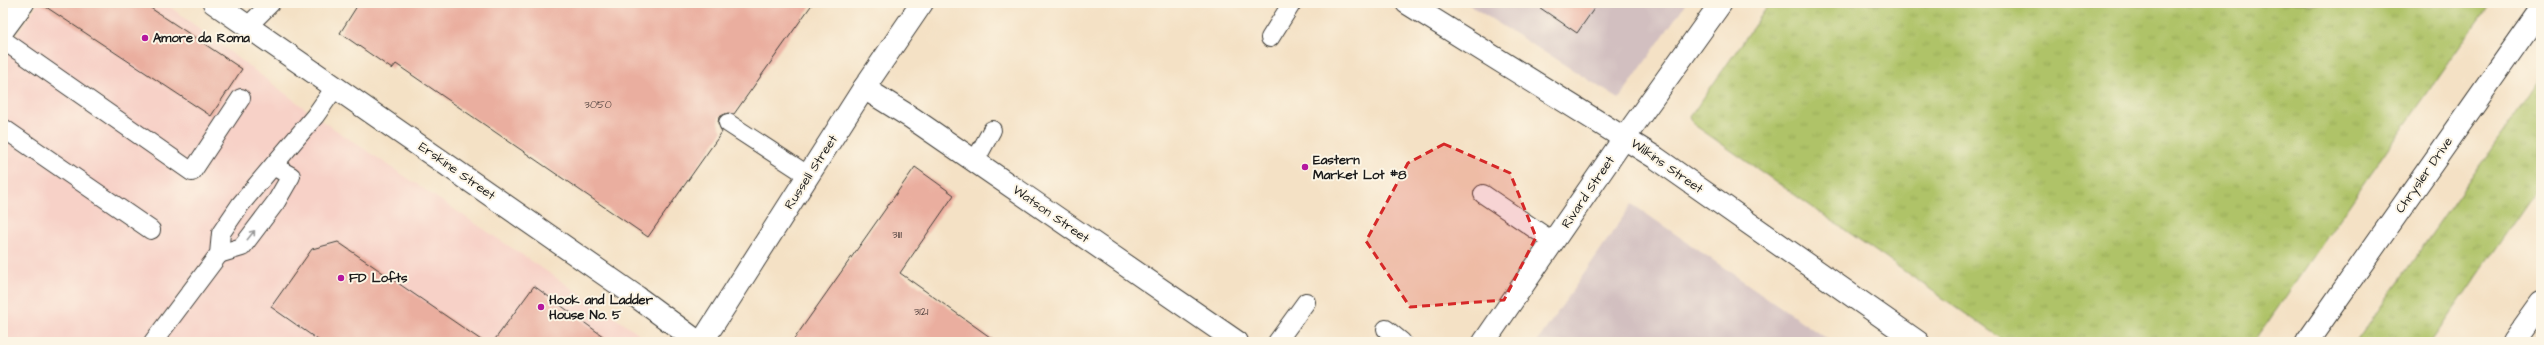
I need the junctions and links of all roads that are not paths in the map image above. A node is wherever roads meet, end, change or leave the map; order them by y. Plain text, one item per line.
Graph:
1 (23, 3) edge
2 (214, 3) edge
3 (271, 3) edge
4 (922, 3) edge
5 (1292, 3) edge
6 (1407, 3) edge
7 (1720, 3) edge
8 (2541, 9) edge
9 (248, 26) junction
10 (3, 30) edge
11 (1270, 38) dead end
12 (3, 40) edge
13 (336, 86) junction
14 (864, 88) junction
15 (241, 98) dead end
16 (728, 123) dead end
17 (3, 128) edge
18 (992, 130) dead end
19 (1625, 137) junction
20 (975, 161) junction
21 (274, 166) junction
22 (809, 176) junction
23 (1483, 194) dead end
24 (151, 230) dead end
25 (1554, 242) junction
26 (219, 254) junction
27 (1306, 302) dead end
28 (2541, 303) edge
29 (1386, 329) dead end
30 (153, 342) edge
31 (698, 342) edge
32 (702, 342) edge
33 (1237, 342) edge
34 (1277, 342) edge
35 (1402, 342) edge
36 (1484, 342) edge
37 (1918, 342) edge
38 (2307, 342) edge
39 (2513, 342) edge

1 - 10 main road
2 - 9 main road, Erskine Street
3 - 9 lane
4 - 14 main road, Russell Street
5 - 11 lane
6 - 19 main road, Wilkins Street
7 - 19 main road, Rivard Street
8 - 38 main road, Chrysler Drive
9 - 13 main road, Erskine Street
12 - 15 lane
13 - 21 lane
13 - 31 main road, Erskine Street
14 - 20 main road, Watson Street
14 - 22 main road, Russell Street
16 - 22 lane
17 - 24 lane
18 - 20 lane
19 - 25 main road, Rivard Street
19 - 37 main road, Wilkins Street
20 - 33 main road, Watson Street
21 - 26 lane
26 -> 21 lane
22 - 32 main road, Russell Street
23 - 25 lane
25 - 36 main road, Rivard Street
26 - 30 lane
27 - 34 lane
28 - 39 main road
29 - 35 lane

